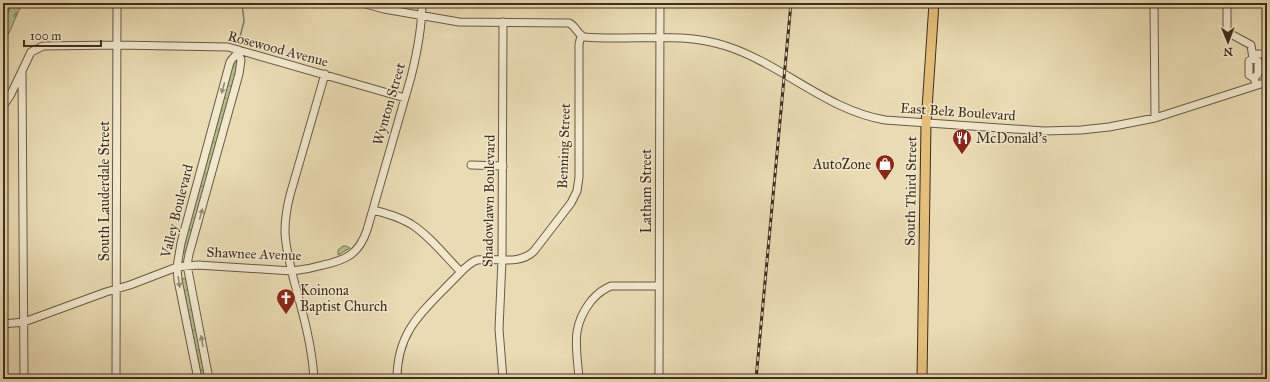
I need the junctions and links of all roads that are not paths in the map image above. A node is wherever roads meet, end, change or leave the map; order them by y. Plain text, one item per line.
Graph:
1 (117, 3) edge
2 (362, 3) edge
3 (422, 3) edge
4 (660, 3) edge
5 (934, 3) edge
6 (1154, 3) edge
7 (1227, 3) edge
8 (422, 16) junction
9 (503, 22) junction
10 (581, 36) junction
11 (660, 37) junction
12 (117, 45) junction
13 (238, 51) junction
14 (1267, 54) edge
15 (1253, 56) junction
16 (22, 71) junction
17 (325, 74) junction
18 (1255, 82) junction
19 (1267, 82) edge
20 (405, 98) junction
21 (3, 106) edge
22 (1155, 118) junction
23 (926, 124) junction
24 (471, 165) dead end
25 (503, 166) junction
26 (373, 210) junction
27 (502, 260) junction
28 (187, 265) junction
29 (177, 267) junction
30 (292, 271) junction
31 (461, 272) junction
32 (659, 286) junction
33 (117, 288) junction
34 (24, 322) junction
35 (3, 324) edge
36 (24, 379) edge
37 (116, 379) edge
38 (198, 379) edge
39 (209, 379) edge
40 (314, 379) edge
41 (397, 379) edge
42 (503, 379) edge
43 (579, 379) edge
44 (658, 379) edge
45 (922, 379) edge

1 - 12 street, South Lauderdale Street
2 - 8 street
3 - 8 street, Wynton Street
4 - 11 street, Latham Street
5 - 23 main road, South Third Street
6 - 22 street
7 - 15 street
8 - 9 street
8 - 20 street, Wynton Street
9 - 10 street
9 - 25 street, Shadowlawn Boulevard
10 - 11 street, East Belz Boulevard
10 - 27 street, Benning Street
11 - 23 street, East Belz Boulevard
11 - 32 street, Latham Street
12 - 13 street, Rosewood Avenue
12 - 16 street, Rosewood Avenue
12 - 33 street, South Lauderdale Street
13 - 17 street, Rosewood Avenue
28 -> 13 street, Valley Boulevard
13 -> 29 street, Valley Boulevard
14 - 15 street
15 - 18 street
16 - 21 street, Rosewood Avenue
16 - 34 street
17 - 20 street, Rosewood Avenue
17 - 30 street
18 - 19 street, East Belz Boulevard
18 - 22 street, East Belz Boulevard
20 - 26 street, Wynton Street
22 - 23 street, East Belz Boulevard
23 - 45 main road, South Third Street
24 - 25 street
25 - 27 street, Shadowlawn Boulevard
26 - 30 street, Shawnee Avenue
26 - 31 street
27 - 31 street, Benning Street
27 - 42 street, Shadowlawn Boulevard
28 - 29 street, Shawnee Avenue
28 - 30 street, Shawnee Avenue
39 -> 28 street, Valley Boulevard
29 - 33 street, Shawnee Avenue
29 -> 38 street, Valley Boulevard
30 - 40 street
31 - 41 street, Benning Street
32 - 43 street
32 - 44 street, Latham Street
33 - 34 street, Shawnee Avenue
33 - 37 street, South Lauderdale Street
34 - 35 street, Shawnee Avenue
34 - 36 street

